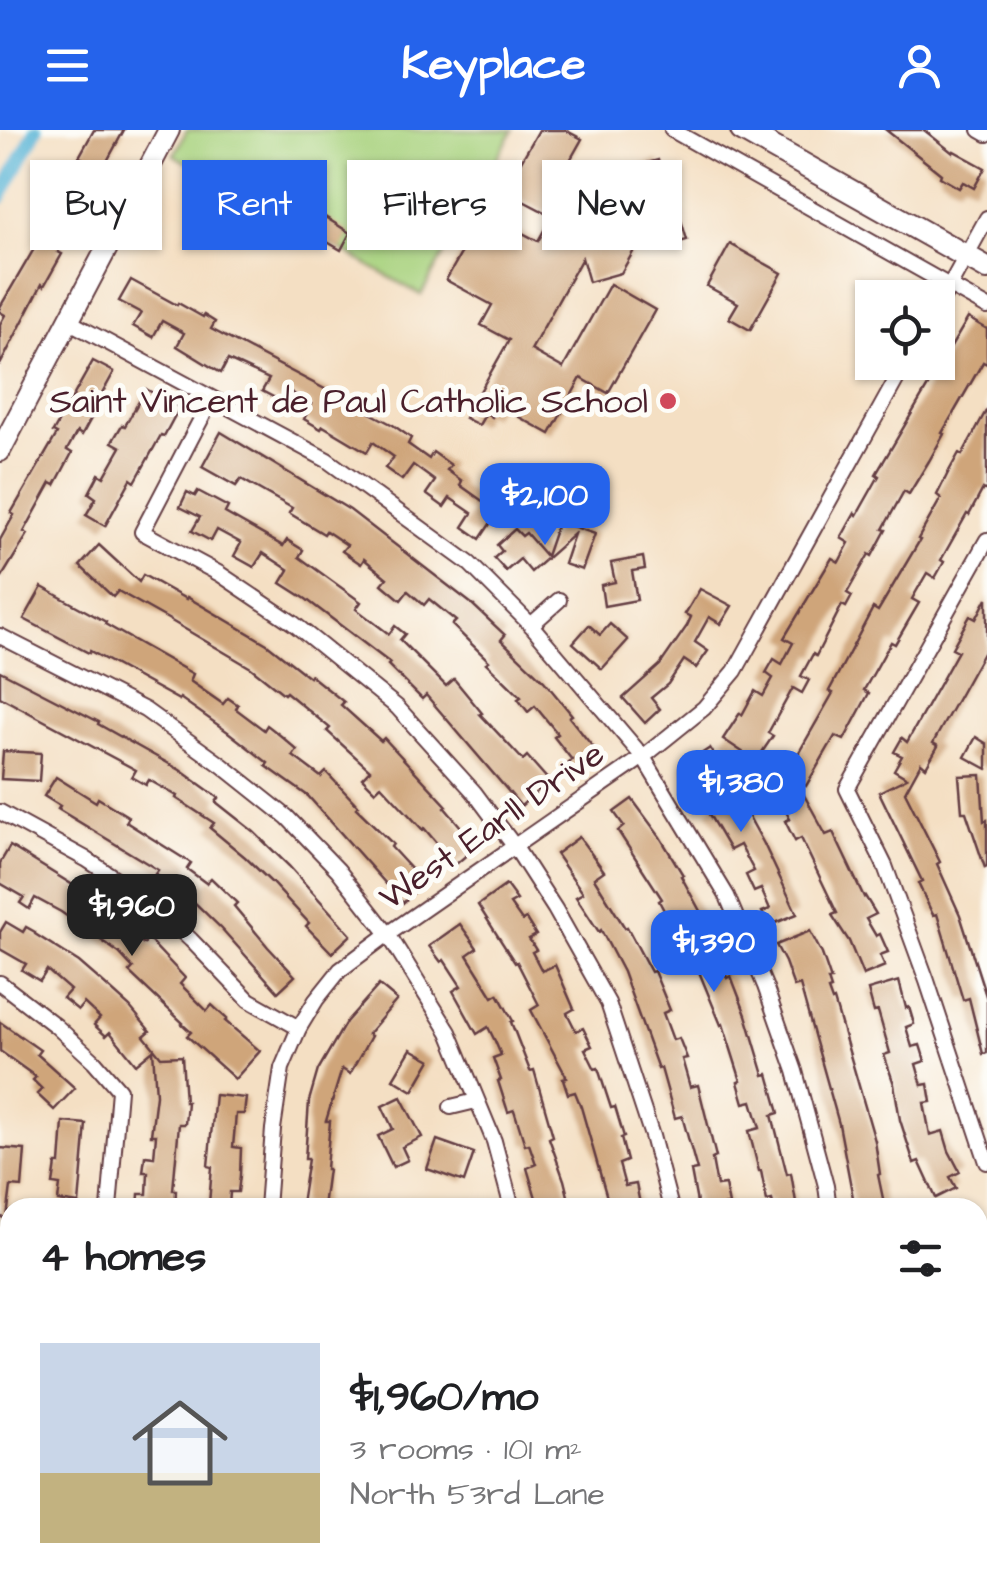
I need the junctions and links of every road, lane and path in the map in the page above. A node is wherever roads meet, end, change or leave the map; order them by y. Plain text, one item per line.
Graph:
1 (169, 130) edge
2 (672, 130) edge
3 (742, 130) edge
4 (980, 130) edge
5 (987, 134) edge
6 (987, 218) edge
7 (966, 256) junction
8 (987, 268) edge
9 (938, 280) edge
10 (952, 280) edge
11 (955, 289) edge
12 (987, 307) edge
13 (68, 321) junction
14 (896, 380) edge
15 (212, 400) junction
16 (0, 450) edge
17 (987, 540) edge
18 (559, 600) dead end
19 (532, 625) junction
20 (0, 636) edge
21 (643, 758) junction
22 (0, 812) edge
23 (515, 847) junction
24 (388, 934) junction
25 (0, 984) edge
26 (299, 1028) junction
27 (476, 1101) junction
28 (451, 1107) dead end
29 (987, 1162) edge
30 (110, 1198) edge
31 (268, 1198) edge
32 (509, 1198) edge
33 (668, 1198) edge
34 (828, 1198) edge

1 - 13 street
2 - 9 street
3 - 7 main road
4 - 5 street
6 - 7 street
7 - 8 main road
7 - 10 street
11 - 12 street
13 - 15 street
13 - 16 street
14 - 21 street, West Earll Drive
15 - 19 street
15 - 23 street
17 - 29 street
18 - 19 street
19 - 21 street
20 - 24 street
21 - 23 street, West Earll Drive
21 - 34 street
22 - 26 street
23 - 24 street, West Earll Drive
23 - 33 street
24 - 26 street, West Earll Drive
24 - 27 street
25 - 30 street
26 - 31 street, West Earll Drive
27 - 28 street
27 - 32 street

